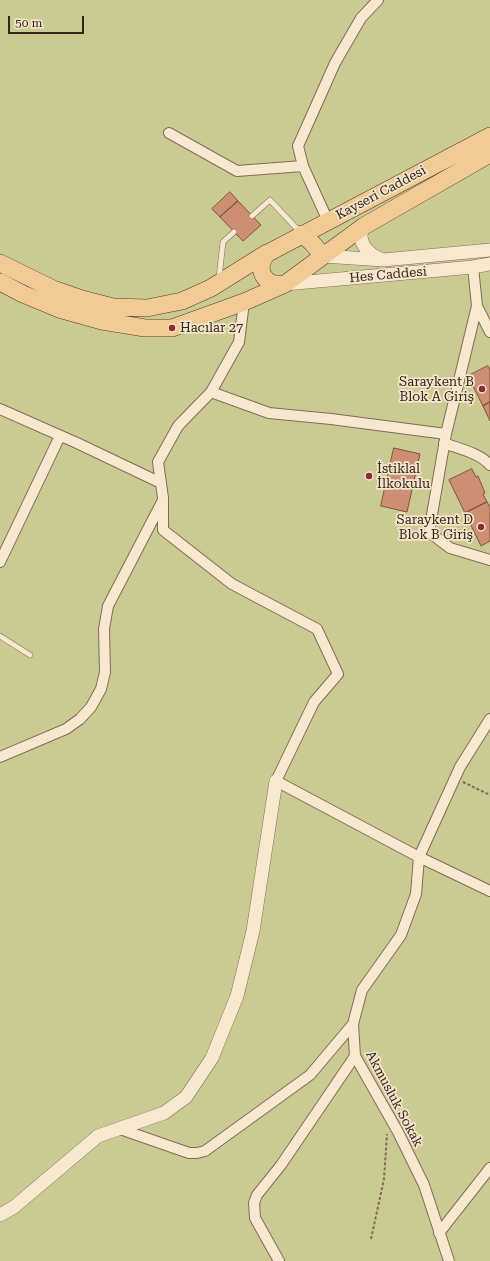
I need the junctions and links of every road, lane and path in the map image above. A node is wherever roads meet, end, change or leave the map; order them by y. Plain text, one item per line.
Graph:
1 (378, 0) edge
2 (169, 133) dead end
3 (490, 136) edge
4 (490, 154) edge
5 (303, 166) junction
6 (252, 216) dead end
7 (328, 221) junction
8 (364, 226) junction
9 (234, 232) dead end
10 (302, 234) junction
11 (490, 250) edge
12 (270, 251) junction
13 (323, 256) junction
14 (383, 260) junction
15 (0, 263) edge
16 (490, 264) edge
17 (473, 267) junction
18 (0, 282) edge
19 (287, 282) junction
20 (219, 283) junction
21 (244, 302) junction
22 (477, 306) junction
23 (490, 332) edge
24 (211, 392) junction
25 (0, 408) edge
26 (60, 436) junction
27 (445, 439) junction
28 (490, 465) edge
29 (161, 484) junction
30 (164, 498) junction
31 (490, 560) edge
32 (0, 562) edge
33 (0, 636) edge
34 (30, 655) dead end
35 (490, 719) edge
36 (0, 757) edge
37 (455, 778) junction
38 (276, 781) junction
39 (490, 795) edge
40 (419, 857) junction
41 (490, 891) edge
42 (353, 1024) junction
43 (356, 1056) junction
44 (120, 1129) junction
45 (386, 1130) dead end
46 (490, 1168) edge
47 (0, 1215) edge
48 (439, 1233) junction
49 (371, 1239) dead end
50 (279, 1261) edge
51 (449, 1261) edge

1 - 5 street
2 - 5 street
3 - 7 main road, Kayseri Caddesi
4 - 8 main road, Kayseri Caddesi
5 - 7 street
6 - 10 lane
7 - 10 main road, Kayseri Caddesi
8 - 13 main road, Kayseri Caddesi
8 - 14 street
9 - 20 lane
10 - 12 main road, Kayseri Caddesi
10 - 13 main road
11 - 14 street, Hes Caddesi
12 - 19 main road
12 - 20 main road, Kayseri Caddesi
13 - 14 street, Hes Caddesi
13 - 19 main road, Kayseri Caddesi
15 - 20 main road, Kayseri Caddesi
16 - 17 street, Hes Caddesi
17 - 19 street, Hes Caddesi
17 - 22 street
18 - 21 main road, Kayseri Caddesi
19 - 21 main road, Kayseri Caddesi
21 - 24 street
22 - 23 street
22 - 27 street
24 - 27 street
24 - 29 street
25 - 26 street
26 - 29 street
26 - 32 street
27 - 28 street
27 - 31 street
29 - 30 street
30 - 36 street
30 - 38 street
33 - 34 lane
35 - 37 street, Akmusluk Sokak
37 - 39 path
37 - 40 street, Akmusluk Sokak
38 - 40 street
38 - 44 street
40 - 41 street
40 - 42 street, Akmusluk Sokak
42 - 43 street, Akmusluk Sokak
42 - 44 street
43 - 48 street, Akmusluk Sokak
43 - 50 street
44 - 47 street
45 - 49 path
46 - 48 street
48 - 51 street, Akmusluk Sokak

